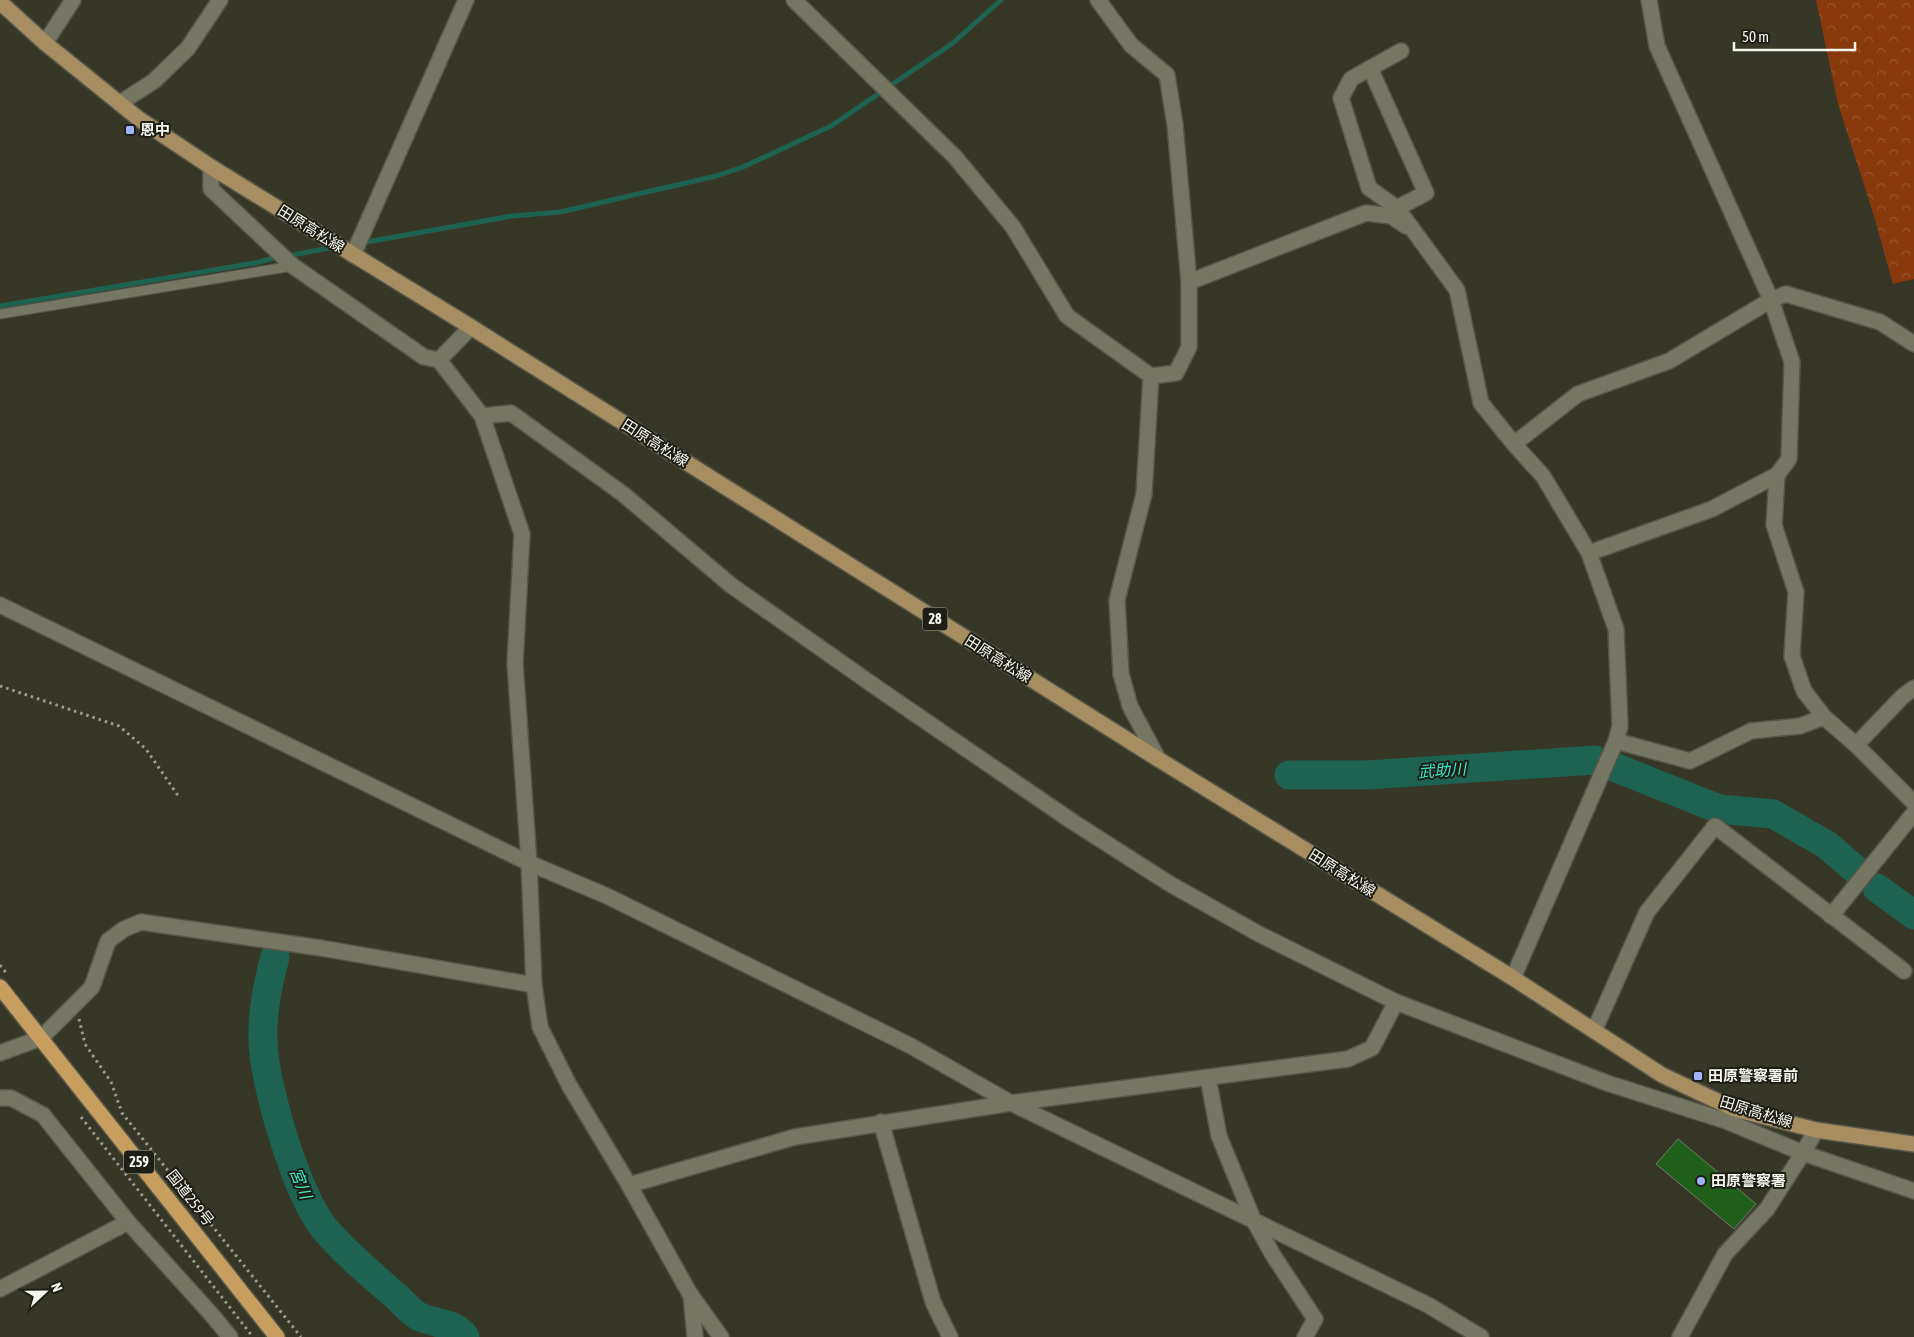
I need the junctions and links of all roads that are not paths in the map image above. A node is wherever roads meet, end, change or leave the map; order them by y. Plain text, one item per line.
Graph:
1 (74, 0) edge
2 (220, 0) edge
3 (466, 0) edge
4 (794, 0) edge
5 (1098, 0) edge
6 (1649, 0) edge
7 (0, 2) edge
8 (44, 43) junction
9 (1401, 51) dead end
10 (1370, 68) junction
11 (120, 103) junction
12 (211, 167) junction
13 (1397, 208) junction
14 (1414, 231) junction
15 (354, 256) junction
16 (293, 266) junction
17 (1189, 282) junction
18 (1771, 300) junction
19 (0, 314) edge
20 (471, 328) junction
21 (1914, 344) edge
22 (439, 360) junction
23 (1151, 376) junction
24 (482, 416) junction
25 (1514, 444) junction
26 (1777, 475) junction
27 (1589, 553) junction
28 (0, 605) edge
29 (1914, 688) edge
30 (1824, 717) junction
31 (1616, 741) junction
32 (1856, 744) junction
33 (1158, 759) junction
34 (1914, 803) edge
35 (1914, 813) edge
36 (529, 863) junction
37 (1831, 916) junction
38 (1904, 971) dead end
39 (1513, 978) junction
40 (534, 985) junction
41 (0, 987) edge
42 (1396, 1002) junction
43 (1594, 1031) junction
44 (41, 1038) junction
45 (0, 1053) edge
46 (1208, 1078) junction
47 (0, 1098) edge
48 (1011, 1103) junction
49 (1730, 1115) junction
50 (881, 1122) junction
51 (1816, 1130) junction
52 (1914, 1144) edge
53 (1803, 1153) junction
54 (629, 1185) junction
55 (1914, 1191) edge
56 (1253, 1219) junction
57 (128, 1222) junction
58 (0, 1289) edge
59 (690, 1294) junction
60 (230, 1337) edge
61 (277, 1337) edge
62 (695, 1337) edge
63 (721, 1337) edge
64 (950, 1337) edge
65 (1305, 1337) edge
66 (1481, 1337) edge
67 (1680, 1337) edge

1 - 8 street
2 - 11 street
3 - 15 street
4 - 23 street
5 - 17 street
6 - 18 street
7 - 8 main road, 田原高松線 / 28
8 - 11 main road, 田原高松線 / 28
9 - 10 street
10 - 13 street
10 - 13 street
11 - 12 main road, 田原高松線 / 28
12 - 15 main road, 田原高松線 / 28
12 - 16 street
13 - 14 street
14 - 17 street
14 - 25 street
15 - 20 main road, 田原高松線 / 28
16 - 19 lane
16 - 22 street
17 - 23 street
18 - 21 street
18 - 25 street
18 - 26 street
20 - 22 street
20 - 33 main road, 田原高松線 / 28
22 - 24 street
23 - 33 street
24 - 36 street
24 - 42 street
25 - 27 street
26 - 27 street
26 - 30 street
27 - 31 street
28 - 36 street
29 - 32 street
30 - 31 street
30 - 32 street
31 - 39 street
32 - 34 street
33 - 39 main road, 田原高松線 / 28
35 - 37 street
36 - 40 street
36 - 48 street
37 - 38 street
37 - 43 street
39 - 43 main road, 田原高松線 / 28
40 - 44 street
40 - 54 street
41 - 44 highway, 国道259号 / 259
42 - 46 street
42 - 49 street
43 - 49 main road, 田原高松線 / 28
44 - 45 street
44 - 61 highway, 国道259号 / 259
46 - 48 street
46 - 56 street
47 - 57 street
48 - 50 street
48 - 56 street
49 - 51 main road, 田原高松線 / 28
49 - 53 street
50 - 54 street
50 - 64 street
51 - 52 main road, 田原高松線 / 28
51 - 53 street
53 - 55 street
53 - 67 street
54 - 59 street
56 - 65 street
56 - 66 street
57 - 58 street
57 - 60 street
59 - 62 street
59 - 63 street

